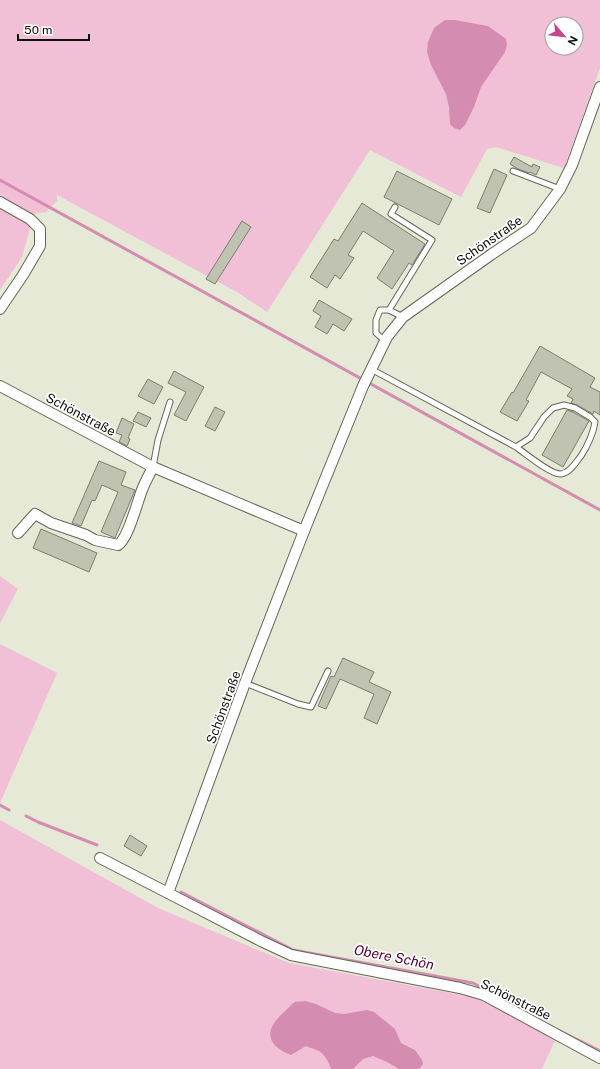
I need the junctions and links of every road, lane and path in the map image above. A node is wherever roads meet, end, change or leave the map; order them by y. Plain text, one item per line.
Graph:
1 (600, 87) edge
2 (513, 171) dead end
3 (560, 189) junction
4 (0, 202) edge
5 (395, 207) dead end
6 (0, 309) edge
7 (389, 310) junction
8 (403, 317) junction
9 (385, 341) junction
10 (370, 372) junction
11 (0, 386) edge
12 (170, 402) dead end
13 (516, 447) junction
14 (153, 467) junction
15 (304, 531) junction
16 (18, 532) dead end
17 (328, 671) dead end
18 (245, 683) junction
19 (100, 858) dead end
20 (168, 892) junction
21 (600, 1058) edge

1 - 3 street, Schönstraße
2 - 3 lane
3 - 8 street, Schönstraße
4 - 6 street
5 - 7 lane
7 - 8 lane
7 - 9 lane
8 - 9 street, Schönstraße
9 - 10 street, Schönstraße
10 - 13 lane
10 - 15 street, Schönstraße
11 - 14 street, Schönstraße
12 - 14 lane
13 - 13 lane
14 - 15 street, Schönstraße
14 - 16 street
15 - 18 street, Schönstraße
17 - 18 lane
18 - 20 street, Schönstraße
19 - 20 street, Schönstraße
20 - 21 street, Schönstraße

